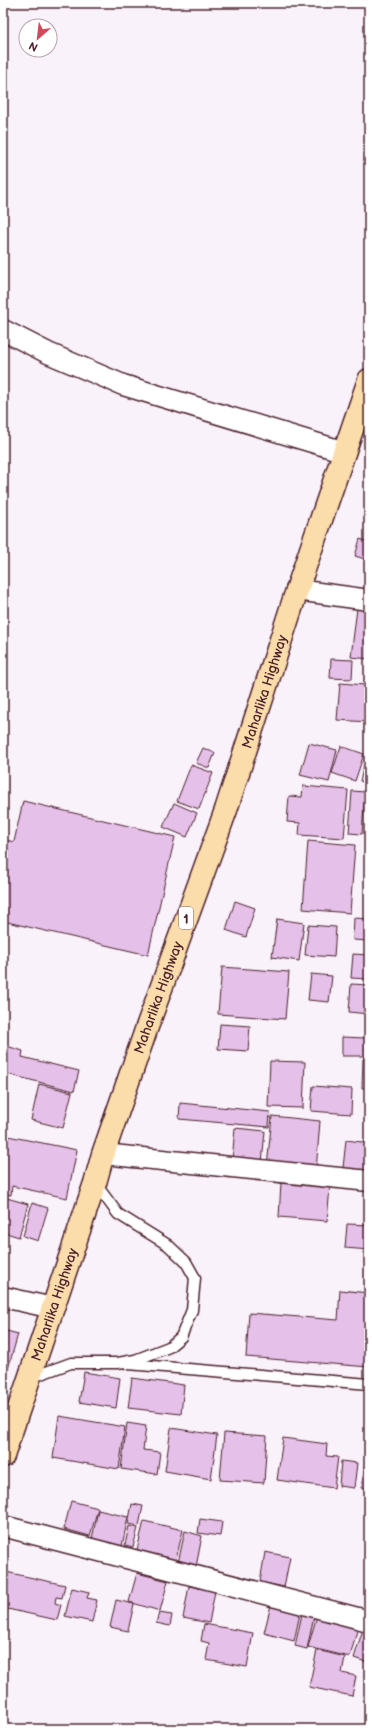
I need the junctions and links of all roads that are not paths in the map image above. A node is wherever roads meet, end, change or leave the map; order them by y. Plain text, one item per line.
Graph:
1 (3, 330) edge
2 (369, 380) edge
3 (345, 452) junction
4 (297, 590) junction
5 (369, 600) edge
6 (103, 1154) junction
7 (369, 1181) edge
8 (95, 1183) junction
9 (3, 1297) edge
10 (53, 1308) junction
11 (118, 1363) junction
12 (30, 1378) junction
13 (369, 1384) edge
14 (3, 1456) edge
15 (3, 1526) edge
16 (369, 1621) edge

1 - 3 street
2 - 3 main road, Maharlika Highway / 1
3 - 4 main road, Maharlika Highway / 1
4 - 5 street
4 - 6 main road, Maharlika Highway / 1
6 - 7 street
6 - 8 main road, Maharlika Highway / 1
8 - 10 main road, Maharlika Highway / 1
8 - 11 lane
9 - 10 street
10 - 12 main road, Maharlika Highway / 1
11 - 12 lane
11 - 13 lane
12 - 14 main road, Maharlika Highway / 1
15 - 16 street

